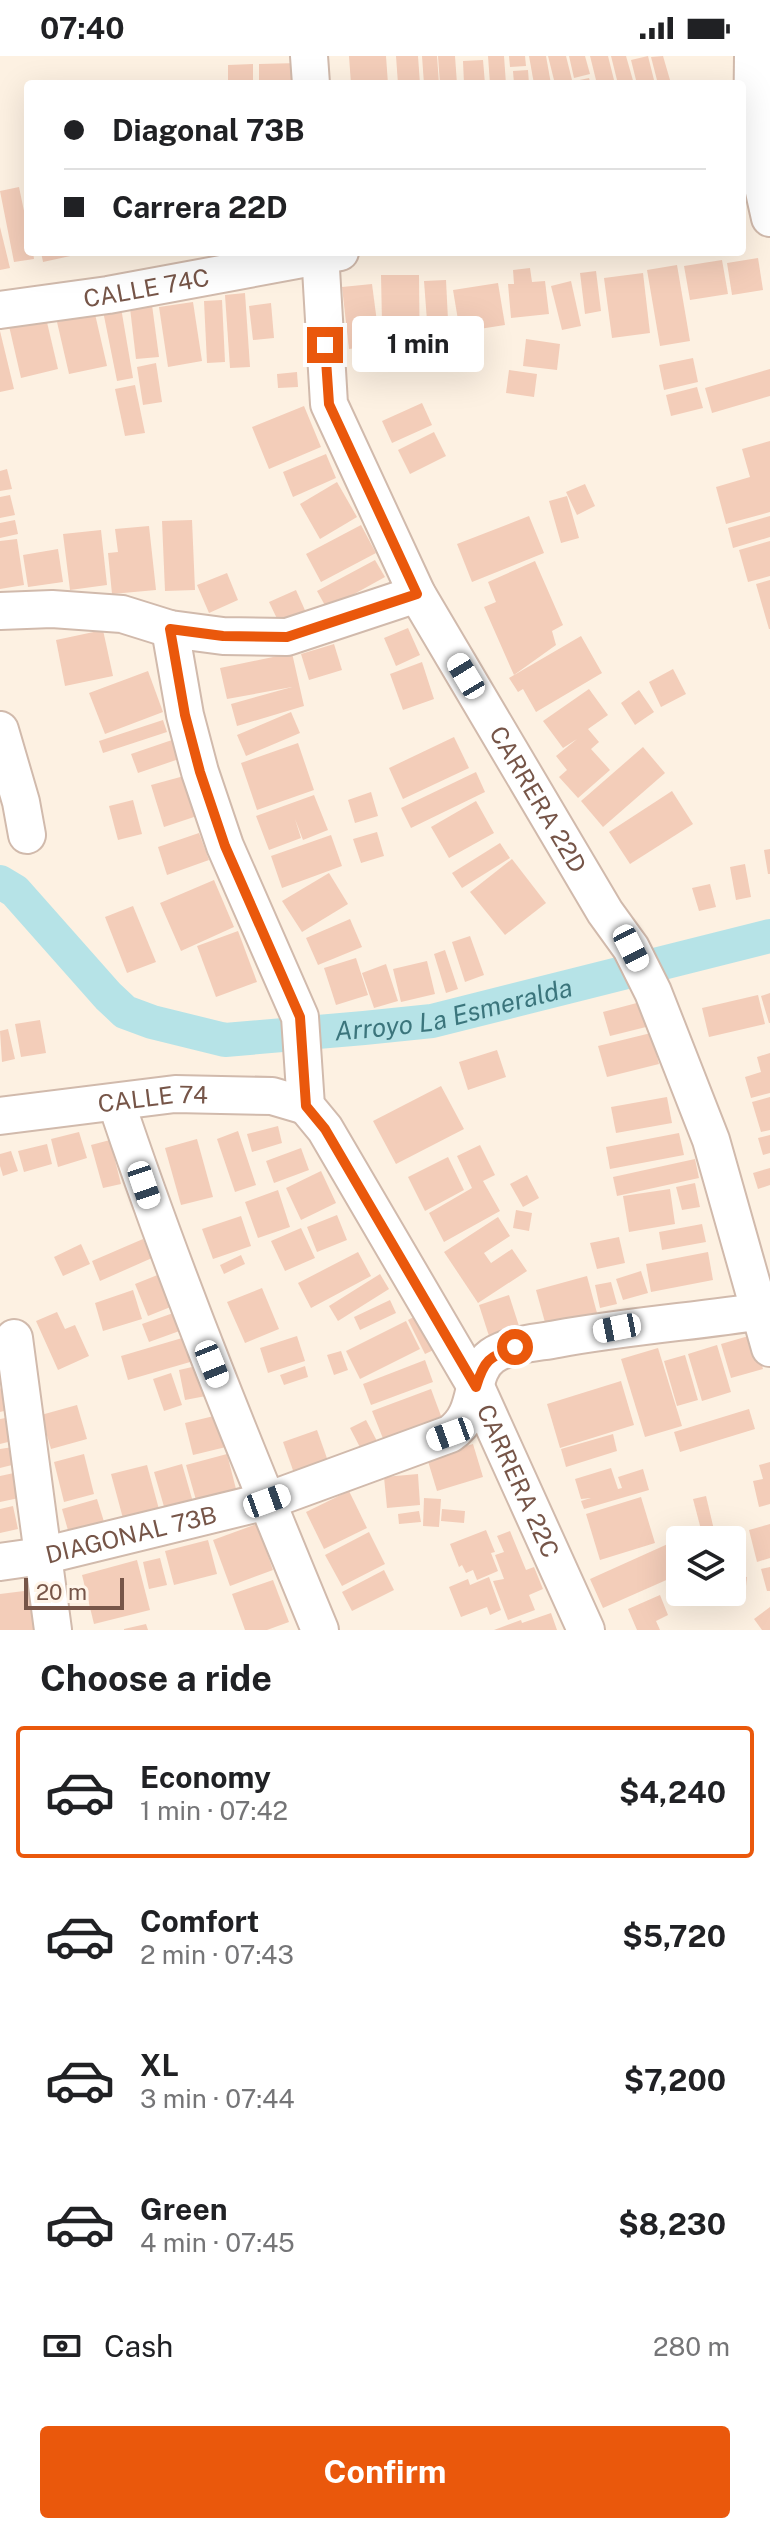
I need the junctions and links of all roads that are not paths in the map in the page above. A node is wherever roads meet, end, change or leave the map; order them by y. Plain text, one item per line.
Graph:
1 (309, 56) edge
2 (753, 56) edge
3 (311, 80) edge
4 (755, 137) edge
5 (770, 218) edge
6 (315, 256) edge
7 (326, 256) edge
8 (0, 310) edge
9 (417, 594) junction
10 (0, 611) edge
11 (170, 629) junction
12 (0, 730) edge
13 (27, 835) dead end
14 (116, 1102) junction
15 (306, 1106) junction
16 (0, 1116) edge
17 (764, 1311) edge
18 (14, 1338) dead end
19 (770, 1348) edge
20 (476, 1387) junction
21 (267, 1501) junction
22 (42, 1556) junction
23 (0, 1562) edge
24 (53, 1630) edge
25 (320, 1630) edge
26 (586, 1630) edge

1 - 3 street
2 - 4 street
4 - 5 street
6 - 8 street, CALLE 74C
7 - 9 street, CARRERA 22D
9 - 11 street
9 - 17 street, CARRERA 22D
10 - 11 street
11 - 15 street
12 - 13 street
14 - 15 street, CALLE 74
14 - 16 street, CALLE 74
14 - 21 street
15 - 20 street, CARRERA 22C
17 - 19 street, CARRERA 22D
17 - 20 street, DIAGONAL 73B
18 - 22 street
20 - 21 street, DIAGONAL 73B
20 - 26 street, CARRERA 22C
21 - 22 street, DIAGONAL 73B
21 - 25 street
22 - 23 street, DIAGONAL 73B
22 - 24 street

